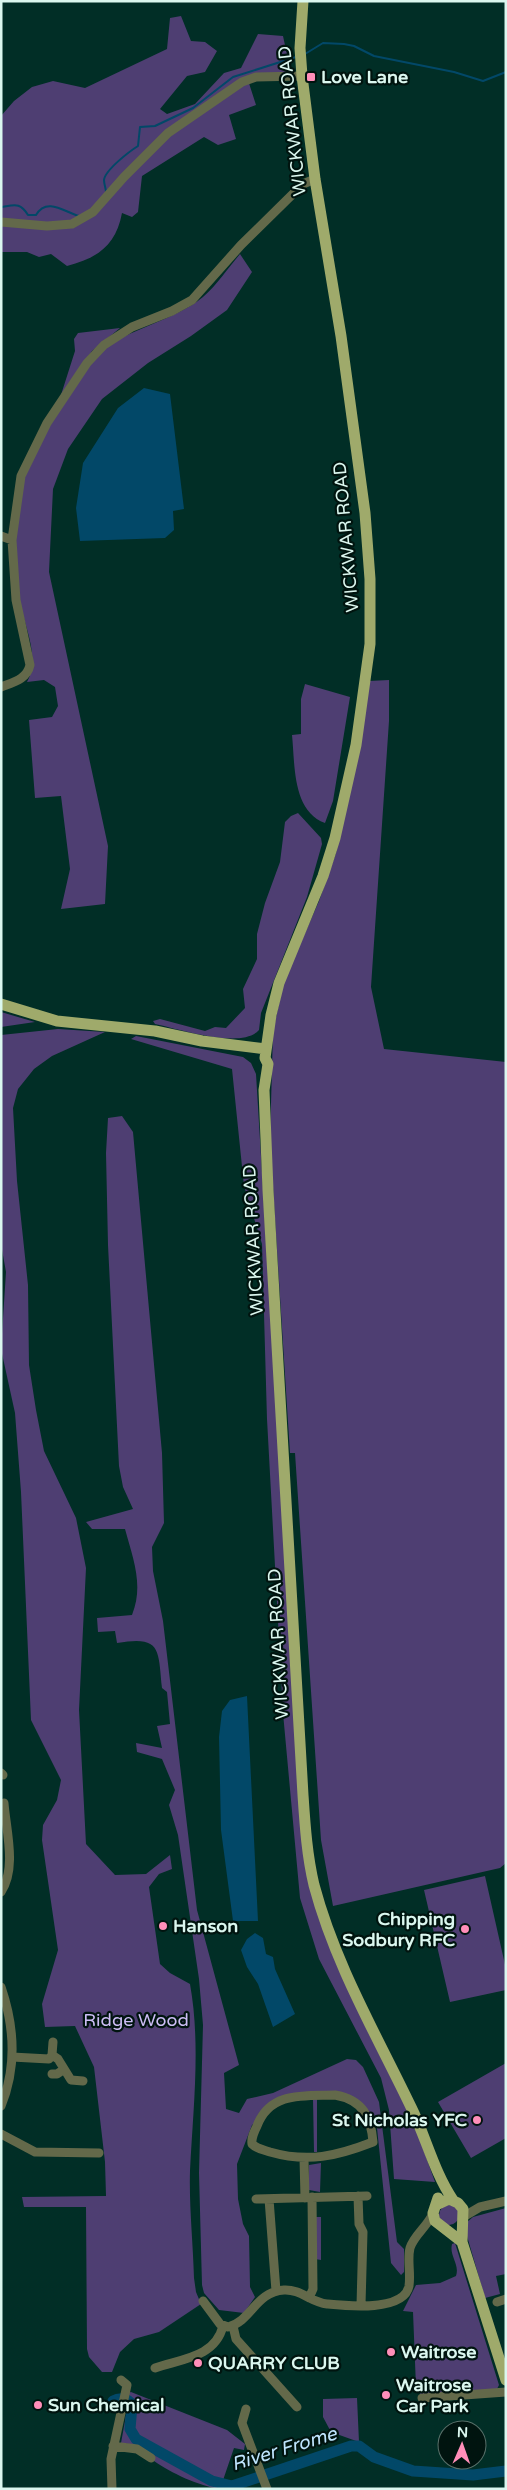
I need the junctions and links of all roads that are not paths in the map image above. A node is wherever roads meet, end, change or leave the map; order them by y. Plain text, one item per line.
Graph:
1 (302, 1) edge
2 (302, 76) junction
3 (315, 179) junction
4 (1, 222) edge
5 (1, 536) edge
6 (12, 540) junction
7 (1, 687) edge
8 (1, 1004) edge
9 (266, 1054) junction
10 (4, 1803) dead end
11 (1, 1892) edge
12 (1, 1987) edge
13 (5, 2015) edge
14 (12, 2058) junction
15 (63, 2070) junction
16 (52, 2074) dead end
17 (83, 2081) dead end
18 (1, 2106) edge
19 (1, 2134) edge
20 (99, 2153) dead end
21 (304, 2158) junction
22 (441, 2182) junction
23 (308, 2198) junction
24 (256, 2199) dead end
25 (269, 2199) junction
26 (455, 2201) junction
27 (506, 2201) edge
28 (480, 2207) junction
29 (435, 2209) junction
30 (462, 2220) junction
31 (445, 2229) junction
32 (422, 2232) junction
33 (462, 2242) junction
34 (276, 2291) junction
35 (309, 2298) junction
36 (203, 2301) dead end
37 (361, 2305) junction
38 (223, 2326) junction
39 (233, 2326) junction
40 (155, 2368) dead end
41 (506, 2380) edge
42 (127, 2385) dead end
43 (506, 2392) edge
44 (422, 2398) dead end
45 (297, 2407) dead end
46 (246, 2409) dead end
47 (113, 2446) junction
48 (151, 2458) dead end
49 (263, 2481) edge
50 (112, 2489) edge

1 - 2 main road, WICKWAR ROAD
2 - 3 main road, WICKWAR ROAD
2 - 4 street
3 - 6 street
3 - 9 main road, WICKWAR ROAD
5 - 6 street
6 - 7 street
8 - 9 main road
9 - 22 main road, WICKWAR ROAD
10 - 11 street
12 - 13 street
13 - 14 street
14 - 15 street
14 - 18 street
15 - 16 street
15 - 17 street
19 - 20 street
21 - 21 street
21 - 23 street
22 - 26 main road, WICKWAR ROAD
22 - 29 main road
23 - 25 street
23 - 35 street
23 - 37 street
24 - 25 street
25 - 34 street
26 - 28 street
26 - 29 main road
26 - 30 main road, WICKWAR ROAD
27 - 28 street
28 - 30 street
29 - 31 main road
29 - 32 street
30 - 31 main road
30 - 33 main road, WICKWAR ROAD
31 - 32 street
31 - 33 main road
32 - 37 street
33 - 41 main road, WICKWAR ROAD
34 - 35 street
34 - 39 street
35 - 37 street
36 - 38 street
38 - 39 street
38 - 40 street
39 - 45 street
42 - 47 street
43 - 44 street
46 - 49 street
47 - 48 street
47 - 50 street

